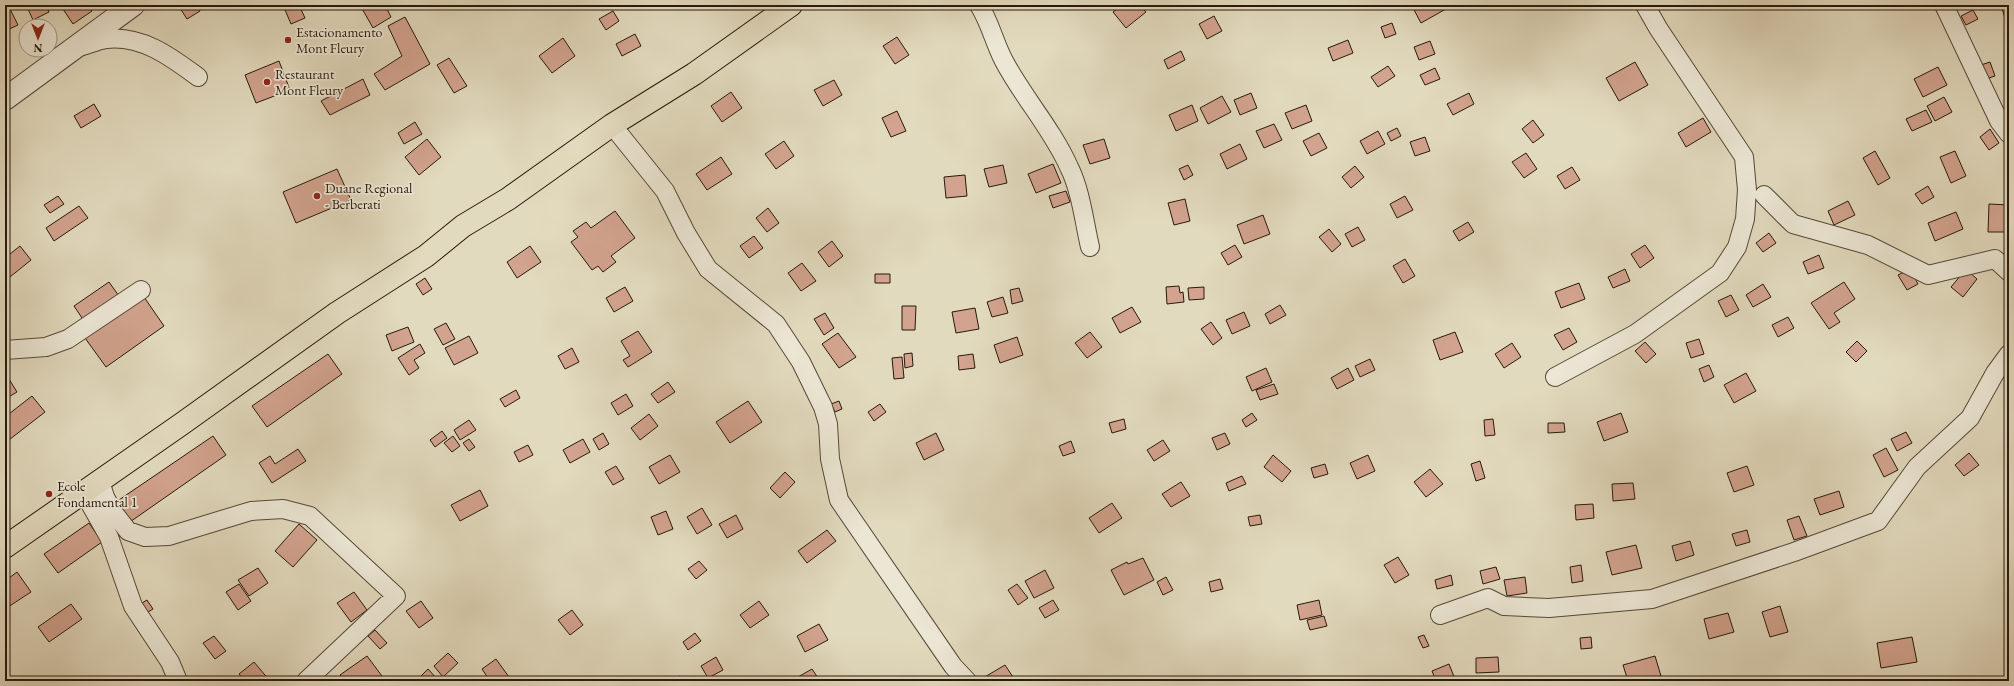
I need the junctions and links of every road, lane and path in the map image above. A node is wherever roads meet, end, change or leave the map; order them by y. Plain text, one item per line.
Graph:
1 (133, 5) edge
2 (791, 5) edge
3 (979, 5) edge
4 (1645, 5) edge
5 (1944, 5) edge
6 (74, 48) junction
7 (198, 77) dead end
8 (5, 99) edge
9 (612, 125) junction
10 (2009, 134) edge
11 (1764, 195) dead end
12 (1090, 247) dead end
13 (2009, 272) edge
14 (140, 290) dead end
15 (5, 350) edge
16 (2009, 354) edge
17 (1555, 376) dead end
18 (92, 487) junction
19 (5, 547) edge
20 (1440, 615) dead end
21 (178, 681) edge
22 (306, 681) edge
23 (967, 681) edge

1 - 6 street
2 - 9 main road
3 - 12 street
4 - 17 street
5 - 10 street
6 - 7 street
6 - 8 street
9 - 18 main road
9 - 23 street
11 - 13 street
14 - 15 street
16 - 20 street
18 - 19 main road
18 - 21 street
18 - 22 street

